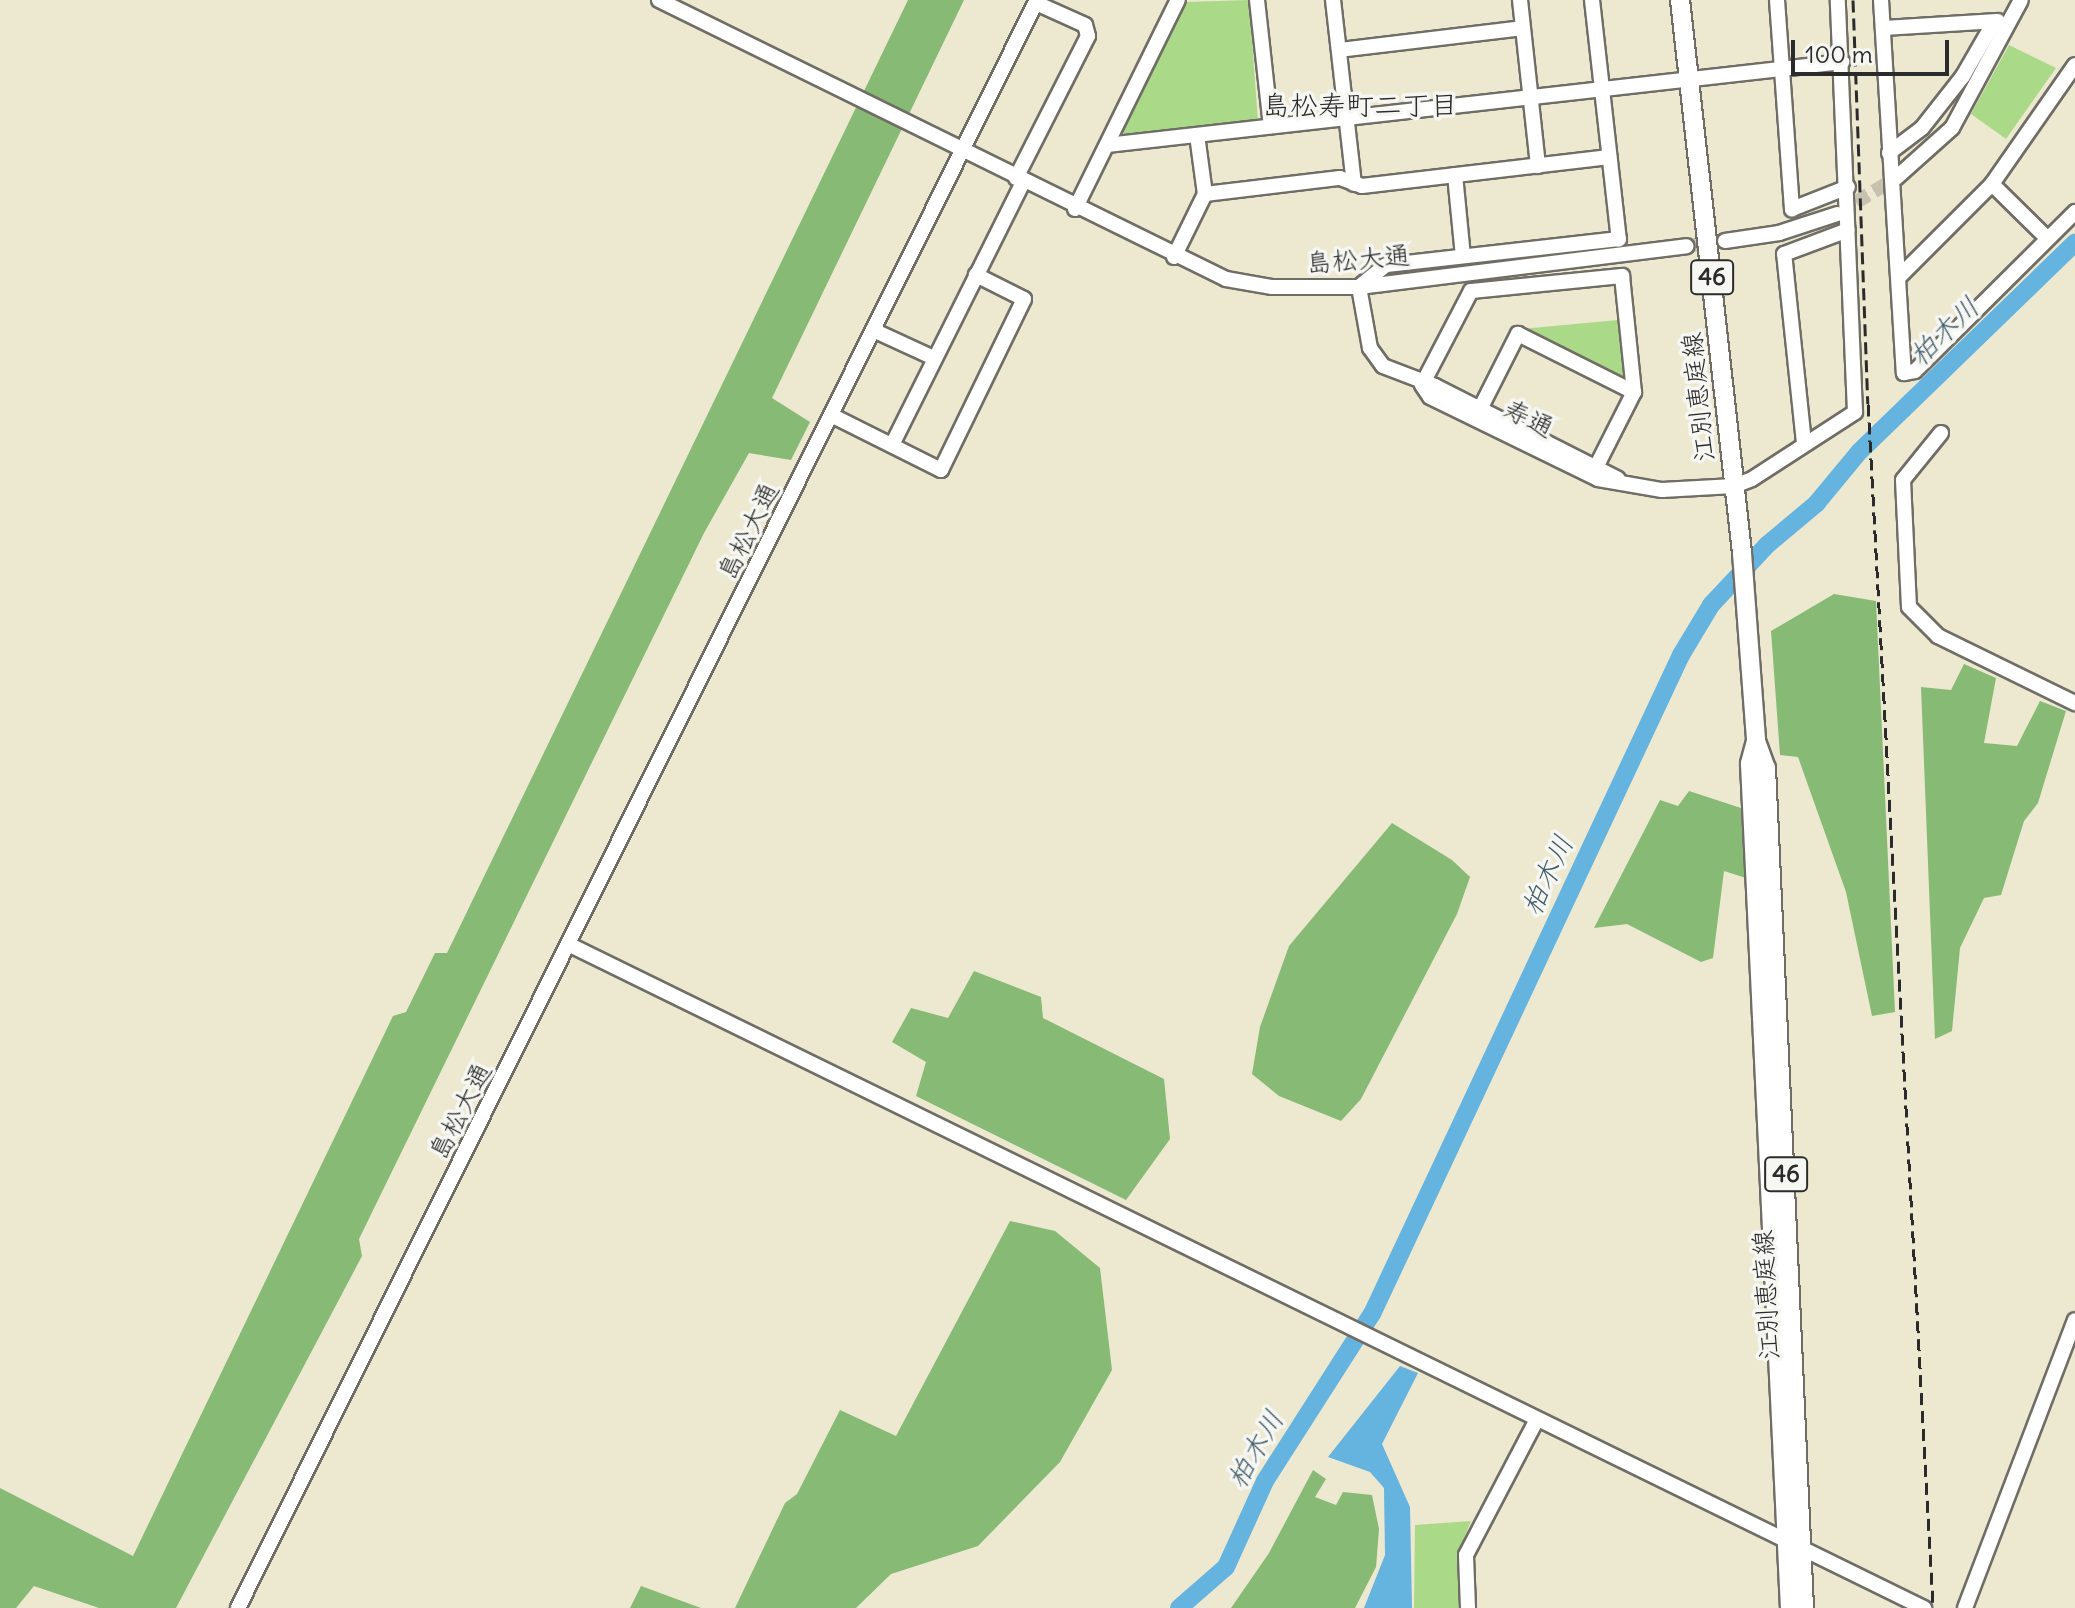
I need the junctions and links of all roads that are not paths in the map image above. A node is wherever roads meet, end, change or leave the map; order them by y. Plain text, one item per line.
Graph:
1 (659, 0) edge
2 (1178, 0) edge
3 (1257, 0) edge
4 (1333, 0) edge
5 (1520, 0) edge
6 (1592, 0) edge
7 (1680, 0) edge
8 (1777, 0) edge
9 (1838, 0) edge
10 (1881, 0) edge
11 (2021, 0) edge
12 (1036, 1) edge
13 (2011, 20) junction
14 (1994, 22) junction
15 (1523, 28) junction
16 (1883, 28) junction
17 (1339, 50) junction
18 (1842, 62) junction
19 (2075, 65) edge
20 (1782, 70) junction
21 (1690, 81) junction
22 (1601, 89) junction
23 (1531, 98) junction
24 (1346, 117) junction
25 (1271, 126) junction
26 (1197, 135) junction
27 (1107, 145) junction
28 (961, 151) junction
29 (1889, 153) junction
30 (1609, 157) junction
31 (1538, 166) junction
32 (1455, 175) junction
33 (1896, 178) tunnel mouth
34 (1019, 180) junction
35 (1354, 184) junction
36 (1992, 184) junction
37 (1848, 187) junction
38 (1205, 194) junction
39 (1075, 209) junction
40 (2075, 212) edge
41 (1837, 214) tunnel mouth
42 (1848, 230) junction
43 (2048, 239) junction
44 (1725, 241) tunnel mouth
45 (1686, 246) tunnel mouth
46 (1463, 256) junction
47 (1174, 257) junction
48 (976, 275) junction
49 (1900, 276) junction
50 (1359, 287) junction
51 (873, 330) junction
52 (934, 358) junction
53 (1422, 385) junction
54 (1634, 392) junction
55 (1478, 414) junction
56 (831, 415) junction
57 (1941, 433) dead end
58 (1804, 443) junction
59 (892, 445) junction
60 (1594, 471) junction
61 (1734, 486) junction
62 (2075, 703) edge
63 (570, 945) junction
64 (2075, 1320) edge
65 (1536, 1421) junction
66 (1796, 1549) junction
67 (238, 1608) edge
68 (1468, 1608) edge
69 (1790, 1608) edge
70 (1804, 1608) edge
71 (1924, 1608) edge
72 (1965, 1608) edge

1 - 28 street
2 - 27 street
3 - 25 street
4 - 17 street
5 - 15 street
6 - 22 street
7 - 21 main road, 江別恵庭線 / 46
8 - 20 street
9 - 18 street
10 - 16 street
11 - 13 street
12 - 28 street
12 - 34 street
13 - 14 street
13 - 33 street
14 - 16 street
14 - 29 street
15 - 17 street
15 - 23 street
16 - 29 street
17 - 24 street
18 - 20 street
18 - 37 street
19 - 36 street
20 - 21 street
20 - 37 street
21 - 22 street
21 - 61 main road, 江別恵庭線 / 46
22 - 23 street
22 - 30 street
23 - 24 street
23 - 31 street
24 - 25 street
24 - 35 street
25 - 26 street
26 - 27 street
26 - 38 street
27 - 39 street
28 - 34 street, 島松大通
28 - 51 street, 島松大通
29 - 49 street
30 - 31 street
30 - 46 street
31 - 32 street
32 - 35 street
32 - 46 street
34 - 39 street, 島松大通
34 - 48 street
35 - 38 street
36 - 43 street
36 - 49 street
37 - 42 street
38 - 47 street
39 - 47 street, 島松大通
40 - 43 street
41 - 44 street
42 - 58 street
42 - 58 street
43 - 49 street
45 - 50 street, 島松大通
46 - 50 street
47 - 50 street, 島松大通
48 - 52 street
48 - 59 street
50 - 53 street, 寿通
51 - 52 street
51 - 56 street, 島松大通
52 - 59 street
53 - 54 street
53 - 55 street, 寿通
54 - 55 street
54 - 60 street
55 - 60 street, 寿通
56 - 59 street
56 - 63 street, 島松大通
57 - 62 street
58 - 61 street
60 - 61 street, 寿通
61 - 66 main road, 江別恵庭線 / 46
63 - 65 street
63 - 67 street, 島松大通
64 - 72 street
65 - 66 street
65 - 68 street
66 - 69 main road, 江別恵庭線 / 46
66 - 70 main road, 江別恵庭線 / 46
66 - 71 street

